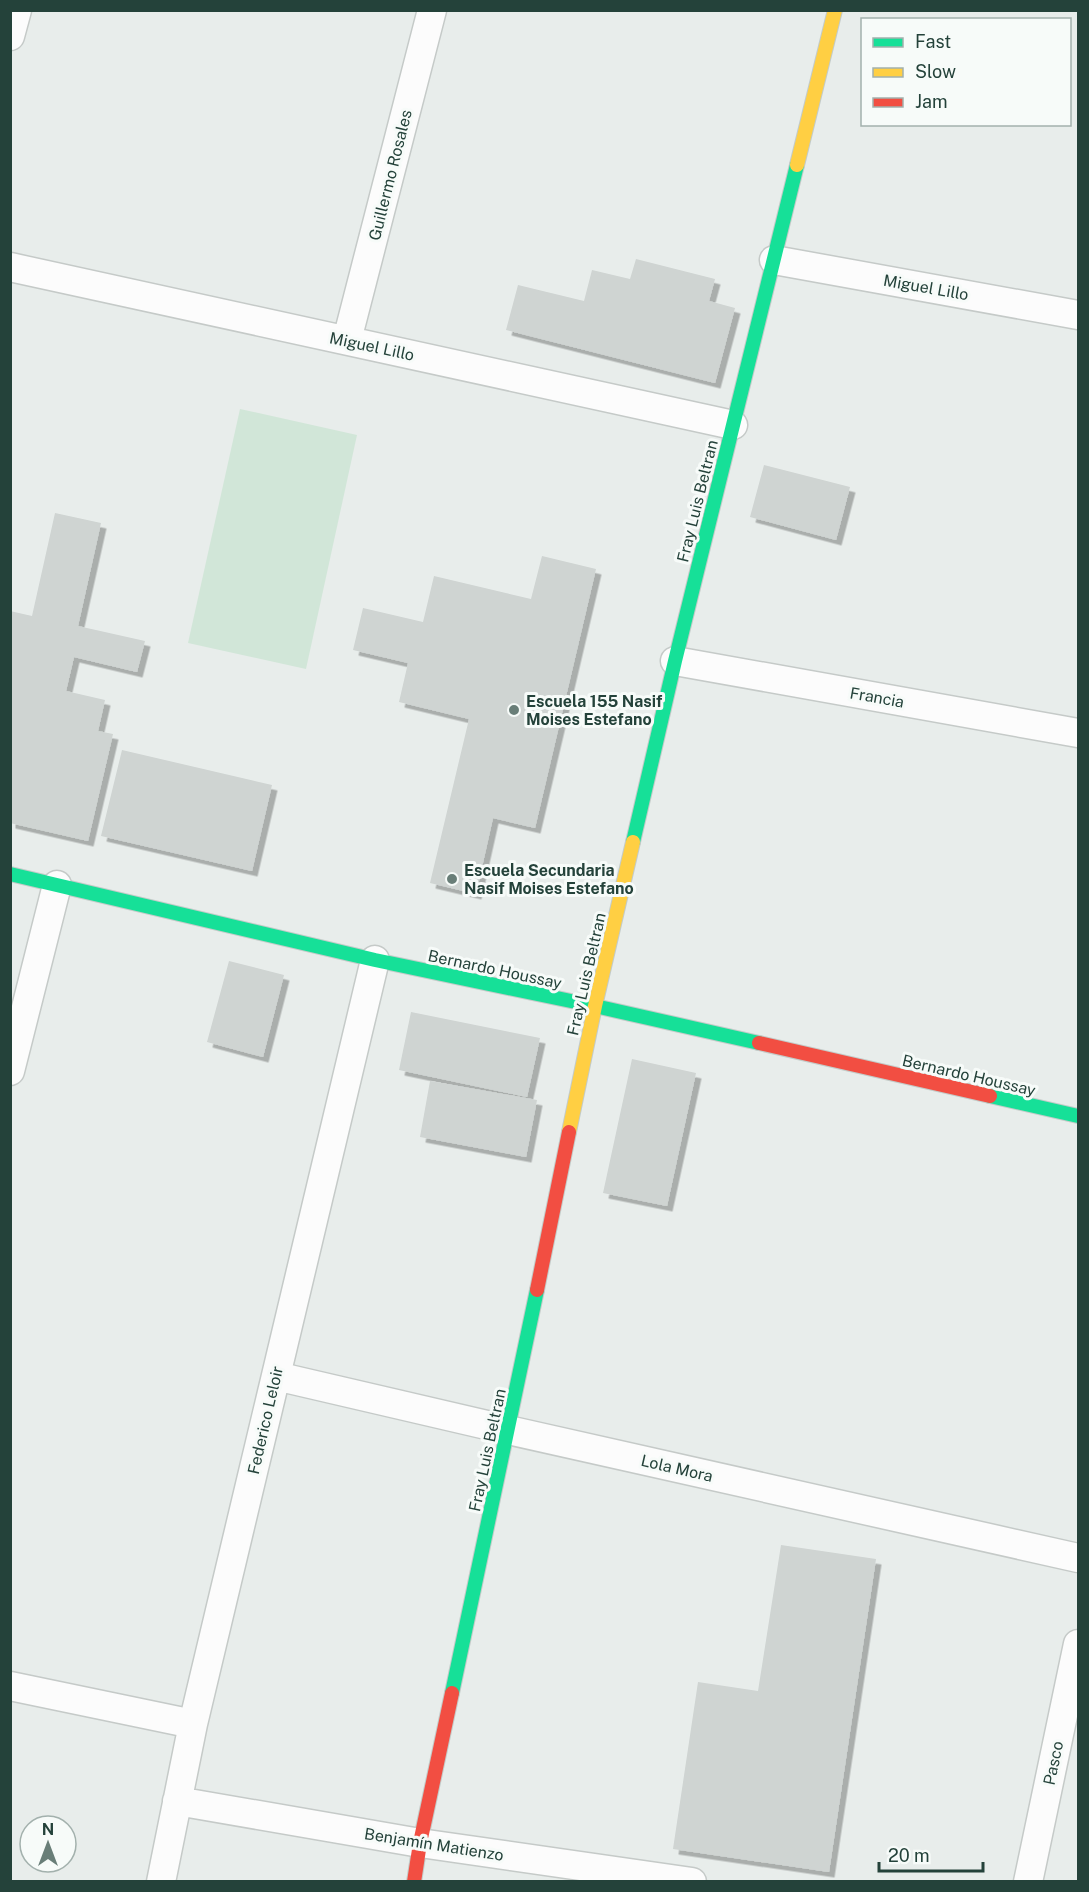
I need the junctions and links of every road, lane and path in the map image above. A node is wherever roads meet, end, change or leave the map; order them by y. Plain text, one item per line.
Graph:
1 (17, 10) edge
2 (432, 10) edge
3 (835, 10) edge
4 (10, 36) edge
5 (774, 260) junction
6 (10, 267) edge
7 (1078, 315) edge
8 (347, 340) junction
9 (733, 425) junction
10 (675, 661) junction
11 (1078, 733) edge
12 (10, 874) edge
13 (57, 885) junction
14 (375, 960) junction
15 (595, 1006) junction
16 (10, 1071) edge
17 (1078, 1116) edge
18 (276, 1376) junction
19 (508, 1430) junction
20 (1078, 1558) edge
21 (1078, 1644) edge
22 (10, 1686) edge
23 (193, 1724) junction
24 (177, 1801) junction
25 (420, 1843) junction
26 (161, 1881) edge
27 (414, 1881) edge
28 (692, 1881) edge
29 (1028, 1881) edge

1 - 4 street
2 - 8 street, Guillermo Rosales
3 - 5 street, Fray Luis Beltran
5 - 7 street, Miguel Lillo
5 - 9 street, Fray Luis Beltran
6 - 8 street, Miguel Lillo
8 - 9 street, Miguel Lillo
9 - 10 street, Fray Luis Beltran
10 - 11 street, Francia
10 - 15 street, Fray Luis Beltran
12 - 13 street, Bernardo Houssay
13 - 14 street, Bernardo Houssay
13 - 16 street
14 - 15 street, Bernardo Houssay
14 - 18 street, Federico Leloir
15 - 17 street, Bernardo Houssay
15 - 19 street, Fray Luis Beltran
18 - 19 street, Lola Mora
18 - 23 street, Federico Leloir
19 - 20 street, Lola Mora
19 - 25 street, Fray Luis Beltran
21 - 29 street, Pasco
22 - 23 street
23 - 24 street, Federico Leloir
24 - 25 street, Benjamín Matienzo
24 - 26 street, Federico Leloir
25 - 27 street, Fray Luis Beltran
25 - 28 street, Benjamín Matienzo

